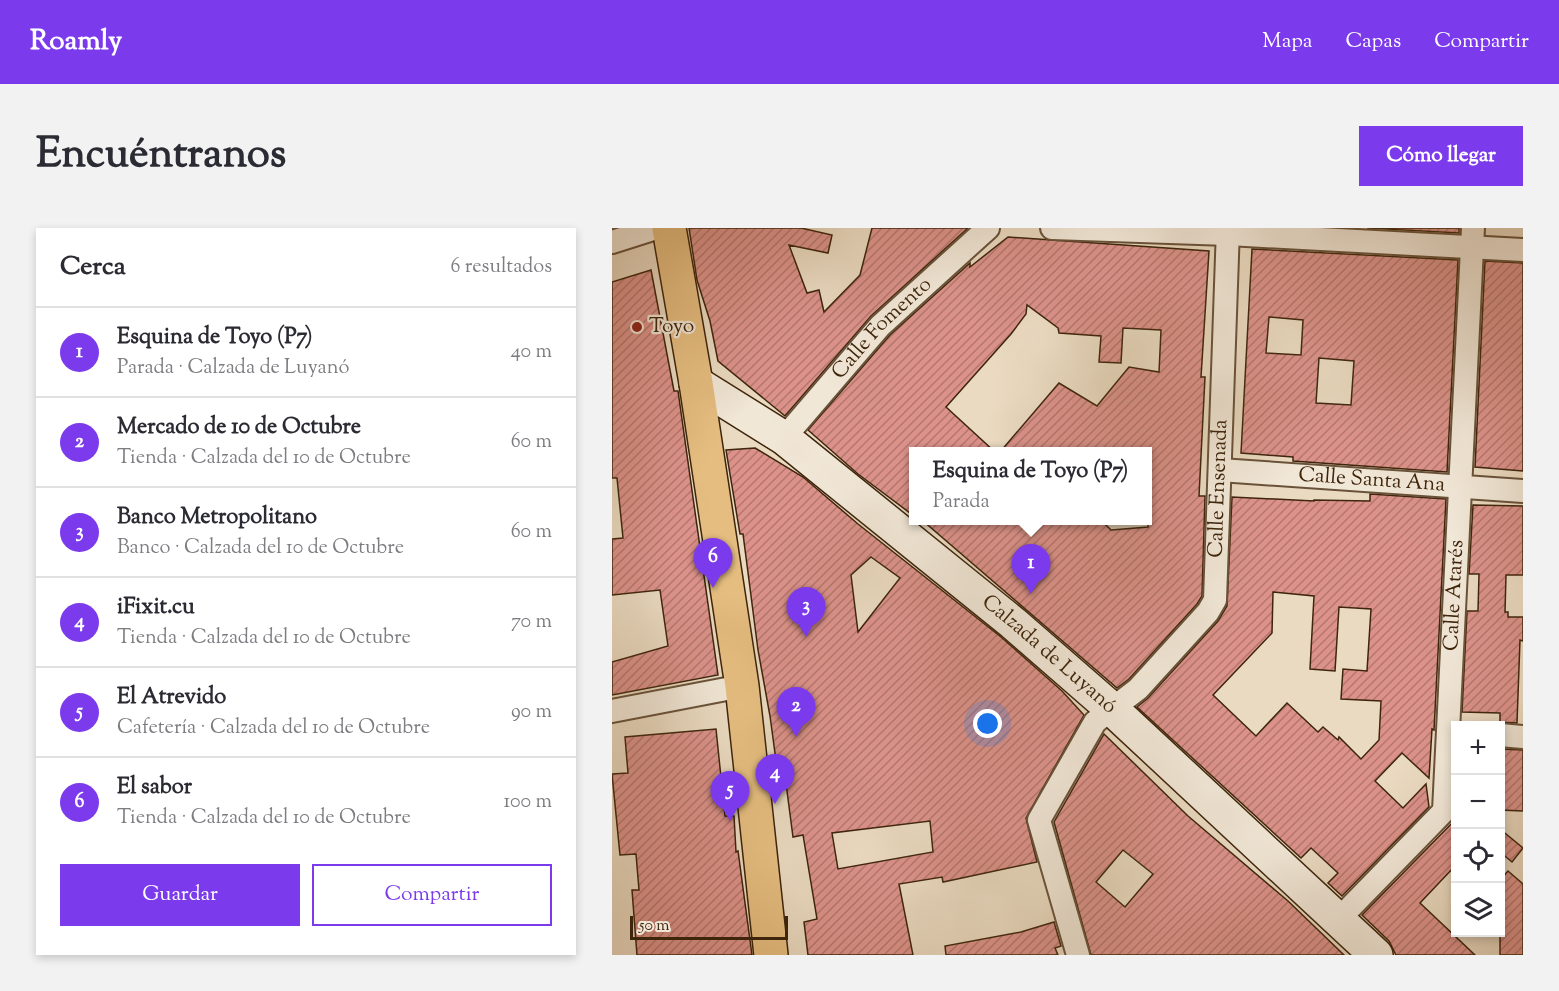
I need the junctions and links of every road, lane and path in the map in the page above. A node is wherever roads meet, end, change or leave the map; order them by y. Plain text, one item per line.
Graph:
1 (656, 228) edge
2 (669, 228) edge
3 (988, 228) edge
4 (1052, 228) edge
5 (1228, 231) edge
6 (1473, 237) edge
7 (612, 242) edge
8 (1523, 250) edge
9 (696, 383) junction
10 (784, 438) junction
11 (1220, 470) junction
12 (1459, 488) junction
13 (1523, 491) edge
14 (742, 686) junction
15 (1113, 710) junction
16 (612, 711) edge
17 (1452, 721) edge
18 (1505, 735) edge
19 (1523, 737) edge
20 (1451, 742) edge
21 (1338, 920) junction
22 (771, 955) edge
23 (1078, 955) edge
24 (1376, 955) edge

1 - 7 street
2 - 9 main road
3 - 10 street, Calle Fomento
4 - 5 street
5 - 6 street
5 - 11 street, Calle Ensenada
6 - 8 street
6 - 12 street, Calle Atarés
9 - 10 main road, Calzada de Luyanó
9 - 14 main road
10 - 15 main road, Calzada de Luyanó
11 - 12 street, Calle Santa Ana
11 - 15 street, Calle Ensenada
12 - 13 street, Calle Santa Ana
12 - 17 street, Calle Atarés
14 - 16 street
14 - 22 main road
15 - 21 main road, Calzada de Luyanó
15 - 23 street, Calle Ensenada
18 - 19 street
20 - 21 street, Calle Atarés
21 - 24 main road, Calzada de Luyanó

